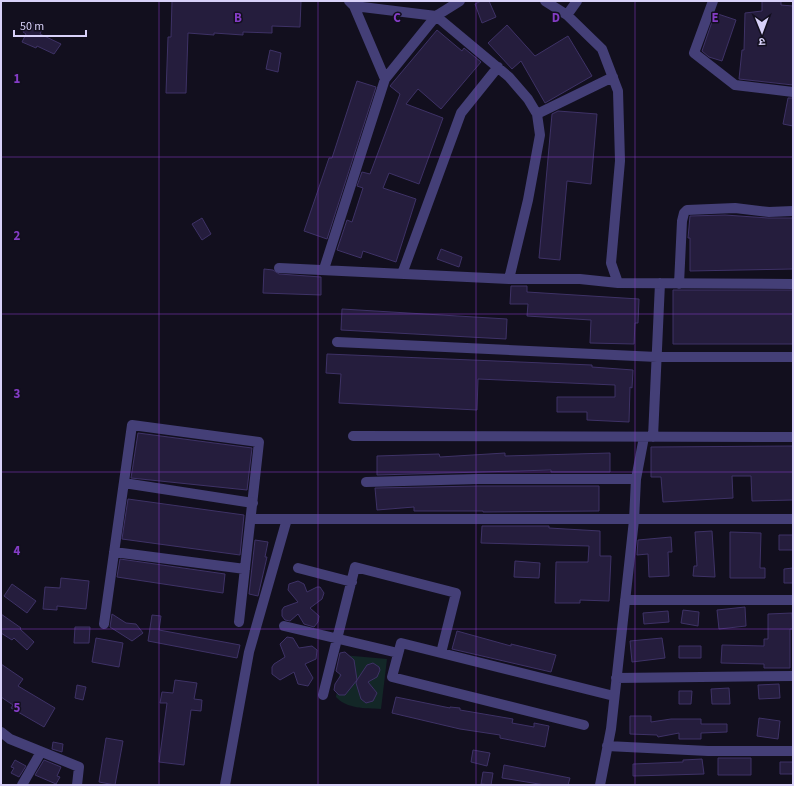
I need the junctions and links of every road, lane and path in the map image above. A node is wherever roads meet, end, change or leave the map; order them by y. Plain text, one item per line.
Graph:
1 (460, 1) edge
2 (544, 1) edge
3 (577, 1) edge
4 (713, 1) edge
5 (352, 3) edge
6 (447, 4) edge
7 (567, 15) junction
8 (436, 16) junction
9 (498, 67) junction
10 (613, 77) junction
11 (385, 79) junction
12 (793, 92) edge
13 (537, 114) junction
14 (793, 211) edge
15 (279, 268) dead end
16 (324, 269) junction
17 (402, 274) junction
18 (509, 279) junction
19 (618, 283) junction
20 (660, 283) junction
21 (680, 284) junction
22 (793, 284) edge
23 (337, 342) dead end
24 (657, 357) junction
25 (793, 357) edge
26 (353, 436) dead end
27 (648, 437) junction
28 (793, 437) edge
29 (636, 479) junction
30 (366, 482) dead end
31 (124, 484) junction
32 (253, 503) junction
33 (251, 519) junction
34 (287, 519) junction
35 (793, 519) edge
36 (634, 520) junction
37 (114, 552) junction
38 (245, 568) junction
39 (298, 568) dead end
40 (352, 582) junction
41 (625, 600) junction
42 (793, 600) edge
43 (238, 622) dead end
44 (104, 624) dead end
45 (284, 626) dead end
46 (338, 639) junction
47 (398, 653) junction
48 (441, 653) junction
49 (793, 676) edge
50 (616, 678) junction
51 (323, 695) dead end
52 (614, 696) junction
53 (584, 725) dead end
54 (1, 732) edge
55 (608, 746) junction
56 (41, 752) junction
57 (793, 752) edge
58 (22, 785) edge
59 (77, 785) edge
60 (225, 785) edge
61 (600, 785) edge

1 - 6 street
2 - 7 street
3 - 7 street
4 - 12 street
5 - 8 street
5 - 11 street
6 - 8 street
7 - 10 street
8 - 9 street
8 - 11 street
9 - 13 street
9 - 17 street
10 - 13 street
10 - 19 street
11 - 16 street
13 - 18 street
14 - 21 street
15 - 16 street
16 - 17 street
17 - 18 street
18 - 19 street
19 - 20 street
20 - 21 street
20 - 24 street
21 - 22 street
23 - 24 street
24 - 25 street
24 - 27 street
26 - 27 street
27 - 28 street
27 - 29 street
29 - 30 street
29 - 36 street
31 - 32 street
31 - 32 street
31 - 37 street
32 - 33 street
33 - 34 street
33 - 38 street
34 - 36 street
34 - 60 street
35 - 36 street
36 - 41 street
37 - 38 street
37 - 44 street
38 - 43 street
39 - 40 street
40 - 46 street
40 - 48 street
41 - 42 street
41 - 50 street
45 - 46 street
46 - 47 street
46 - 51 street
47 - 48 street
47 - 53 street
48 - 52 street
49 - 50 street
50 - 52 street
52 - 55 street
54 - 56 street
55 - 57 street
55 - 61 street
56 - 58 street
56 - 59 street

